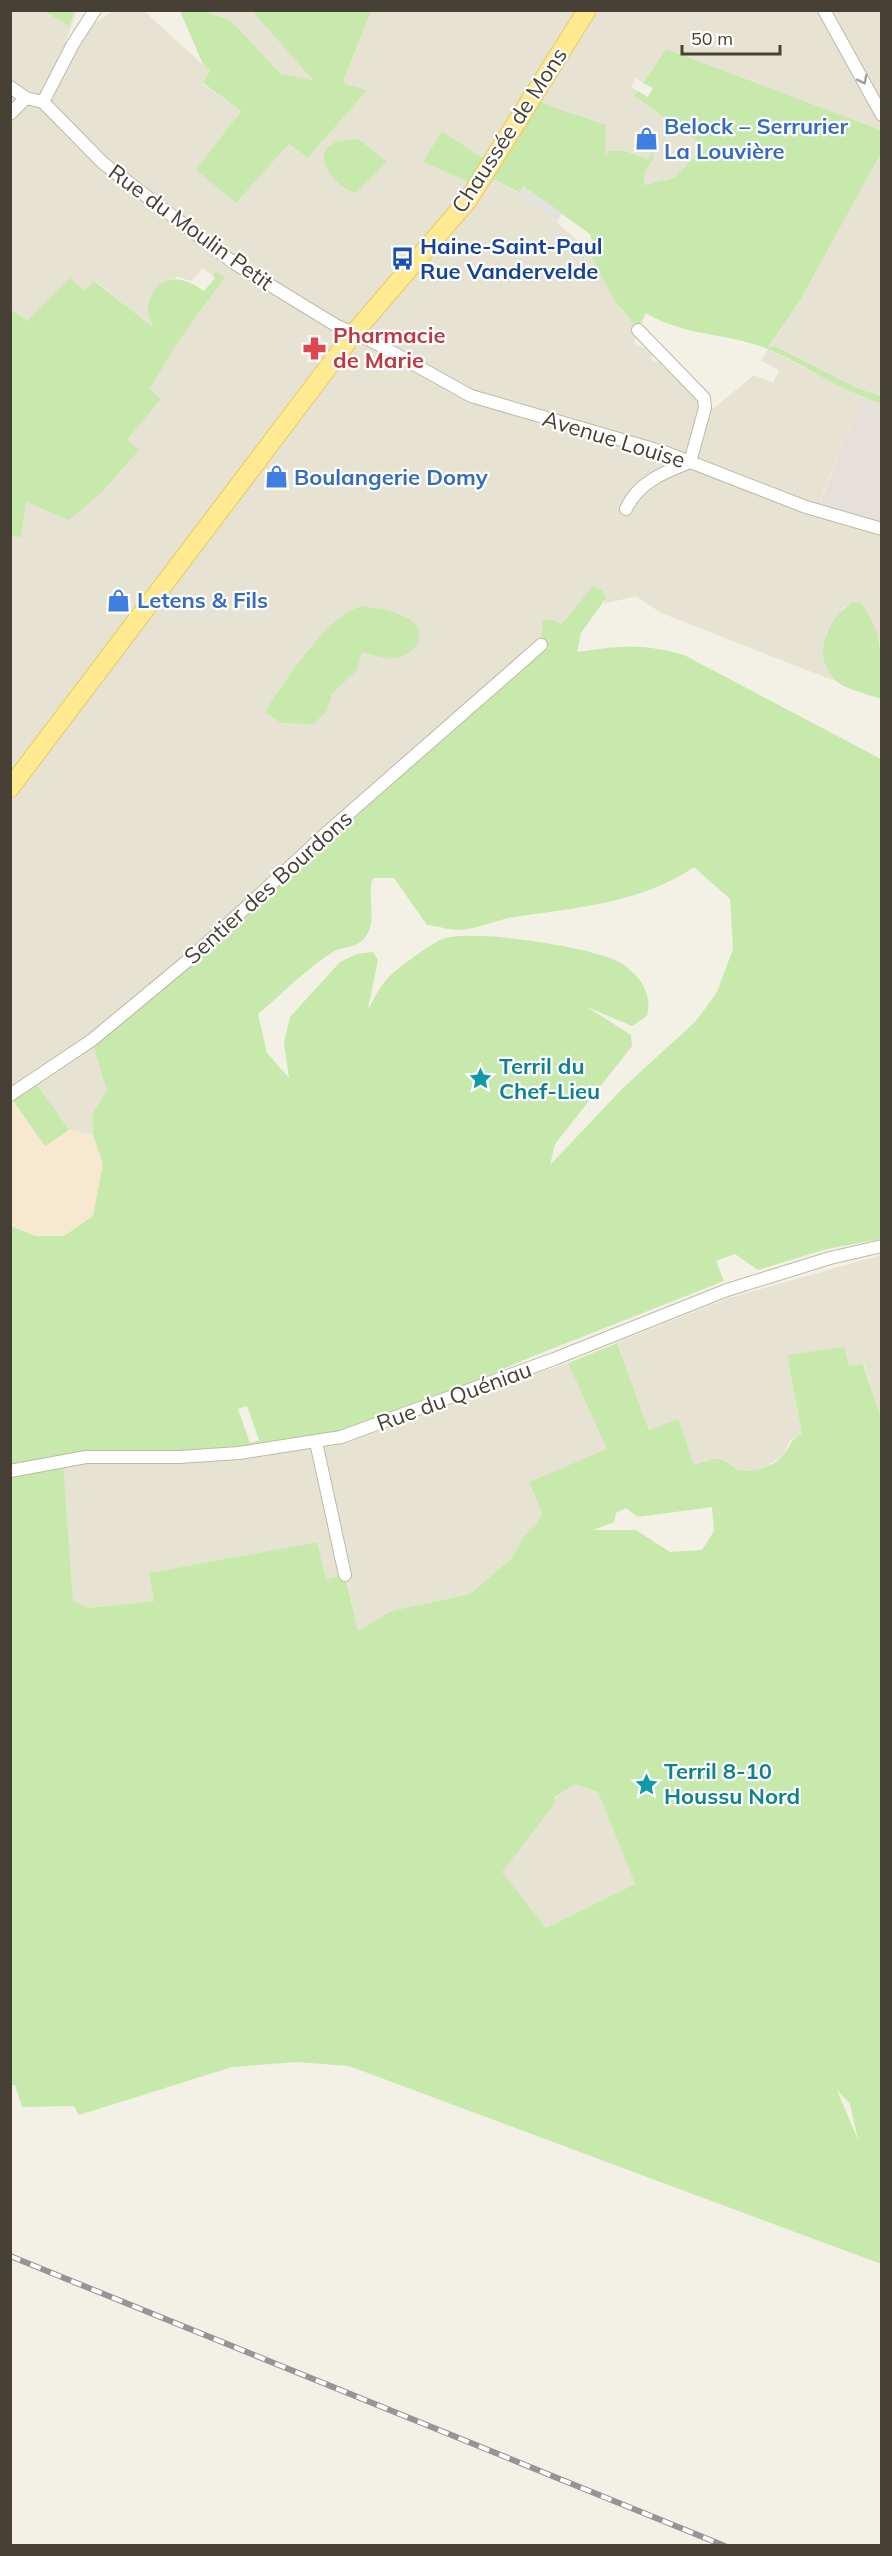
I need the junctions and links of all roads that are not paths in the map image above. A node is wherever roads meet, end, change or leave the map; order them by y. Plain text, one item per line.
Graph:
1 (95, 10) edge
2 (587, 10) edge
3 (824, 10) edge
4 (10, 87) edge
5 (27, 98) junction
6 (43, 102) junction
7 (10, 114) edge
8 (882, 115) edge
9 (638, 330) dead end
10 (354, 333) junction
11 (690, 462) junction
12 (626, 509) dead end
13 (882, 529) edge
14 (540, 645) dead end
15 (10, 788) edge
16 (10, 1095) edge
17 (882, 1246) edge
18 (316, 1442) junction
19 (10, 1471) edge
20 (345, 1575) dead end

1 - 6 street
2 - 10 main road, Chaussée de Mons
3 -> 8 street
4 - 5 street
5 - 6 street
5 - 7 street
6 - 10 street, Rue du Moulin Petit
9 - 11 street
10 - 11 street, Avenue Louise
10 - 15 main road, Chaussée de Mons
11 - 12 street
11 - 13 street, Avenue Louise
14 - 16 street, Sentier des Bourdons
17 - 18 street, Rue du Quéniau
18 - 19 street, Rue du Quéniau
18 - 20 street

